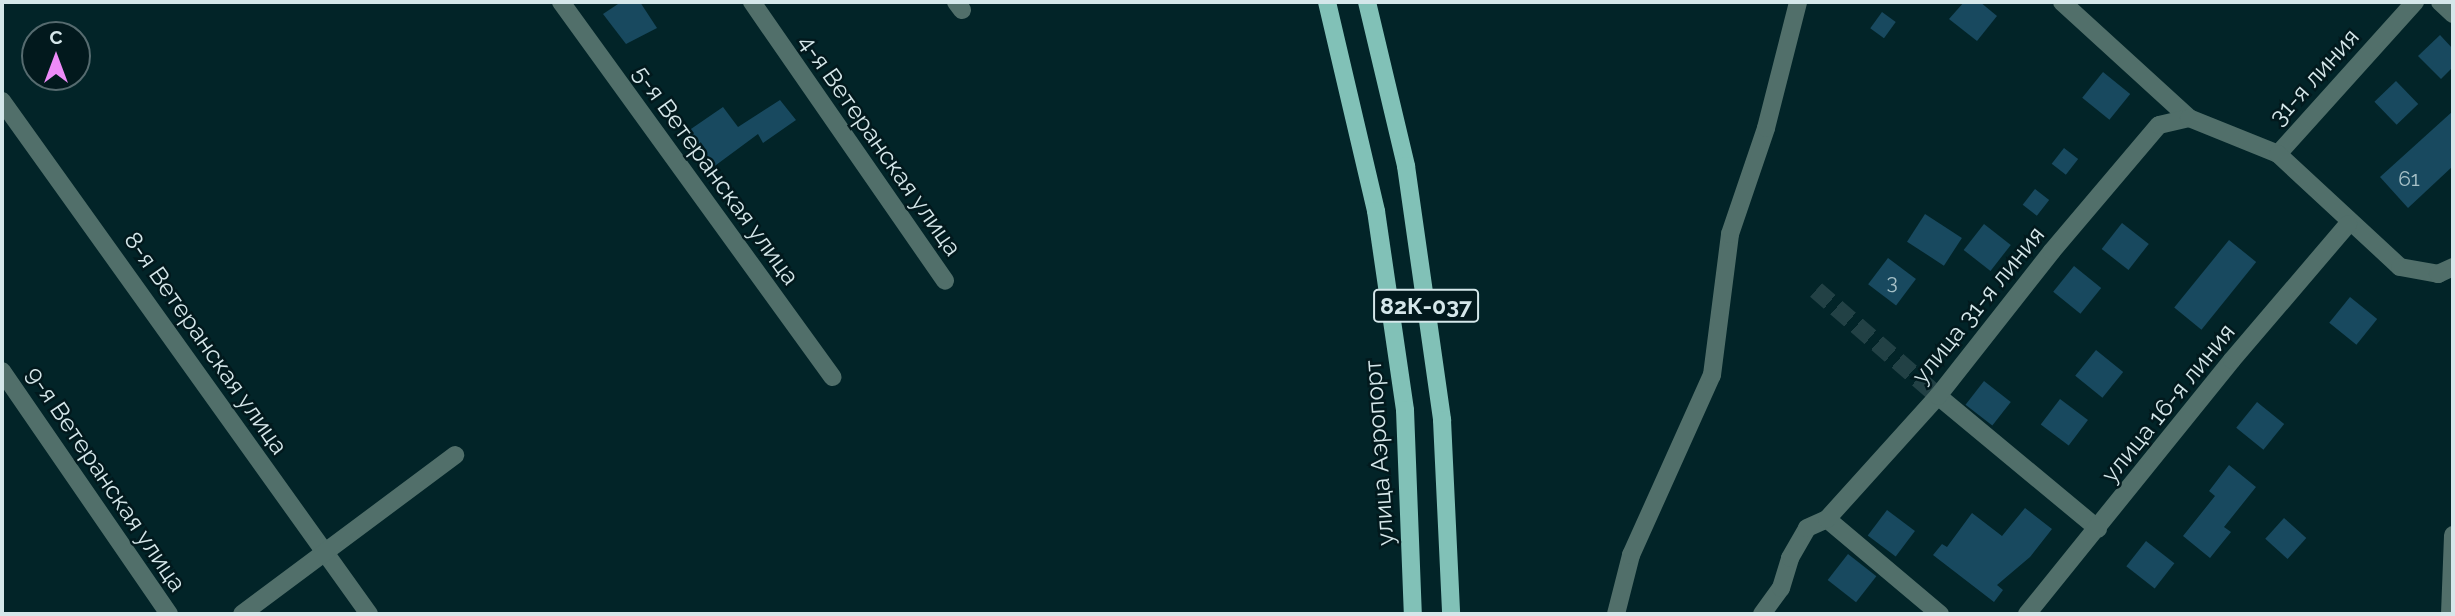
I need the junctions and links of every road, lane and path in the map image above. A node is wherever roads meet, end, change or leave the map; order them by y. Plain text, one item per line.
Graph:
1 (561, 2) edge
2 (752, 2) edge
3 (1327, 2) edge
4 (1367, 2) edge
5 (1798, 2) edge
6 (2062, 2) edge
7 (2415, 2) edge
8 (2440, 2) edge
9 (2453, 14) edge
10 (2, 101) edge
11 (2189, 118) junction
12 (2278, 154) junction
13 (2348, 224) junction
14 (2453, 267) edge
15 (945, 281) dead end
16 (2, 371) edge
17 (832, 377) dead end
18 (1938, 396) junction
19 (455, 455) dead end
20 (1827, 519) junction
21 (2098, 529) junction
22 (2453, 535) edge
23 (323, 552) junction
24 (2453, 564) edge
25 (169, 614) edge
26 (242, 614) edge
27 (369, 614) edge
28 (1413, 614) edge
29 (1451, 614) edge
30 (1616, 614) edge
31 (1762, 614) edge
32 (1940, 614) edge
33 (2027, 614) edge
34 (2450, 614) edge

1 - 17 street, 5-я Ветеранская улица
2 - 15 street, 4-я Ветеранская улица
3 - 28 main road, улица Аэропорт
4 - 29 main road, 82К-037
5 - 30 street
6 - 11 street
7 - 12 street, 31-я линия
8 - 9 street
10 - 23 street, 8-я Ветеранская улица
11 - 12 street
11 - 18 street, улица 31-я линия
12 - 13 street
13 - 14 street
13 - 21 street, улица 16-я линия
16 - 25 street, 9-я Ветеранская улица
18 - 20 street, улица 31-я линия
18 - 21 street
19 - 23 street
20 - 31 street, улица 31-я линия
20 - 32 street
21 - 33 street, улица 16-я линия
22 - 24 street
23 - 26 street
23 - 27 street, 8-я Ветеранская улица
24 - 34 street

